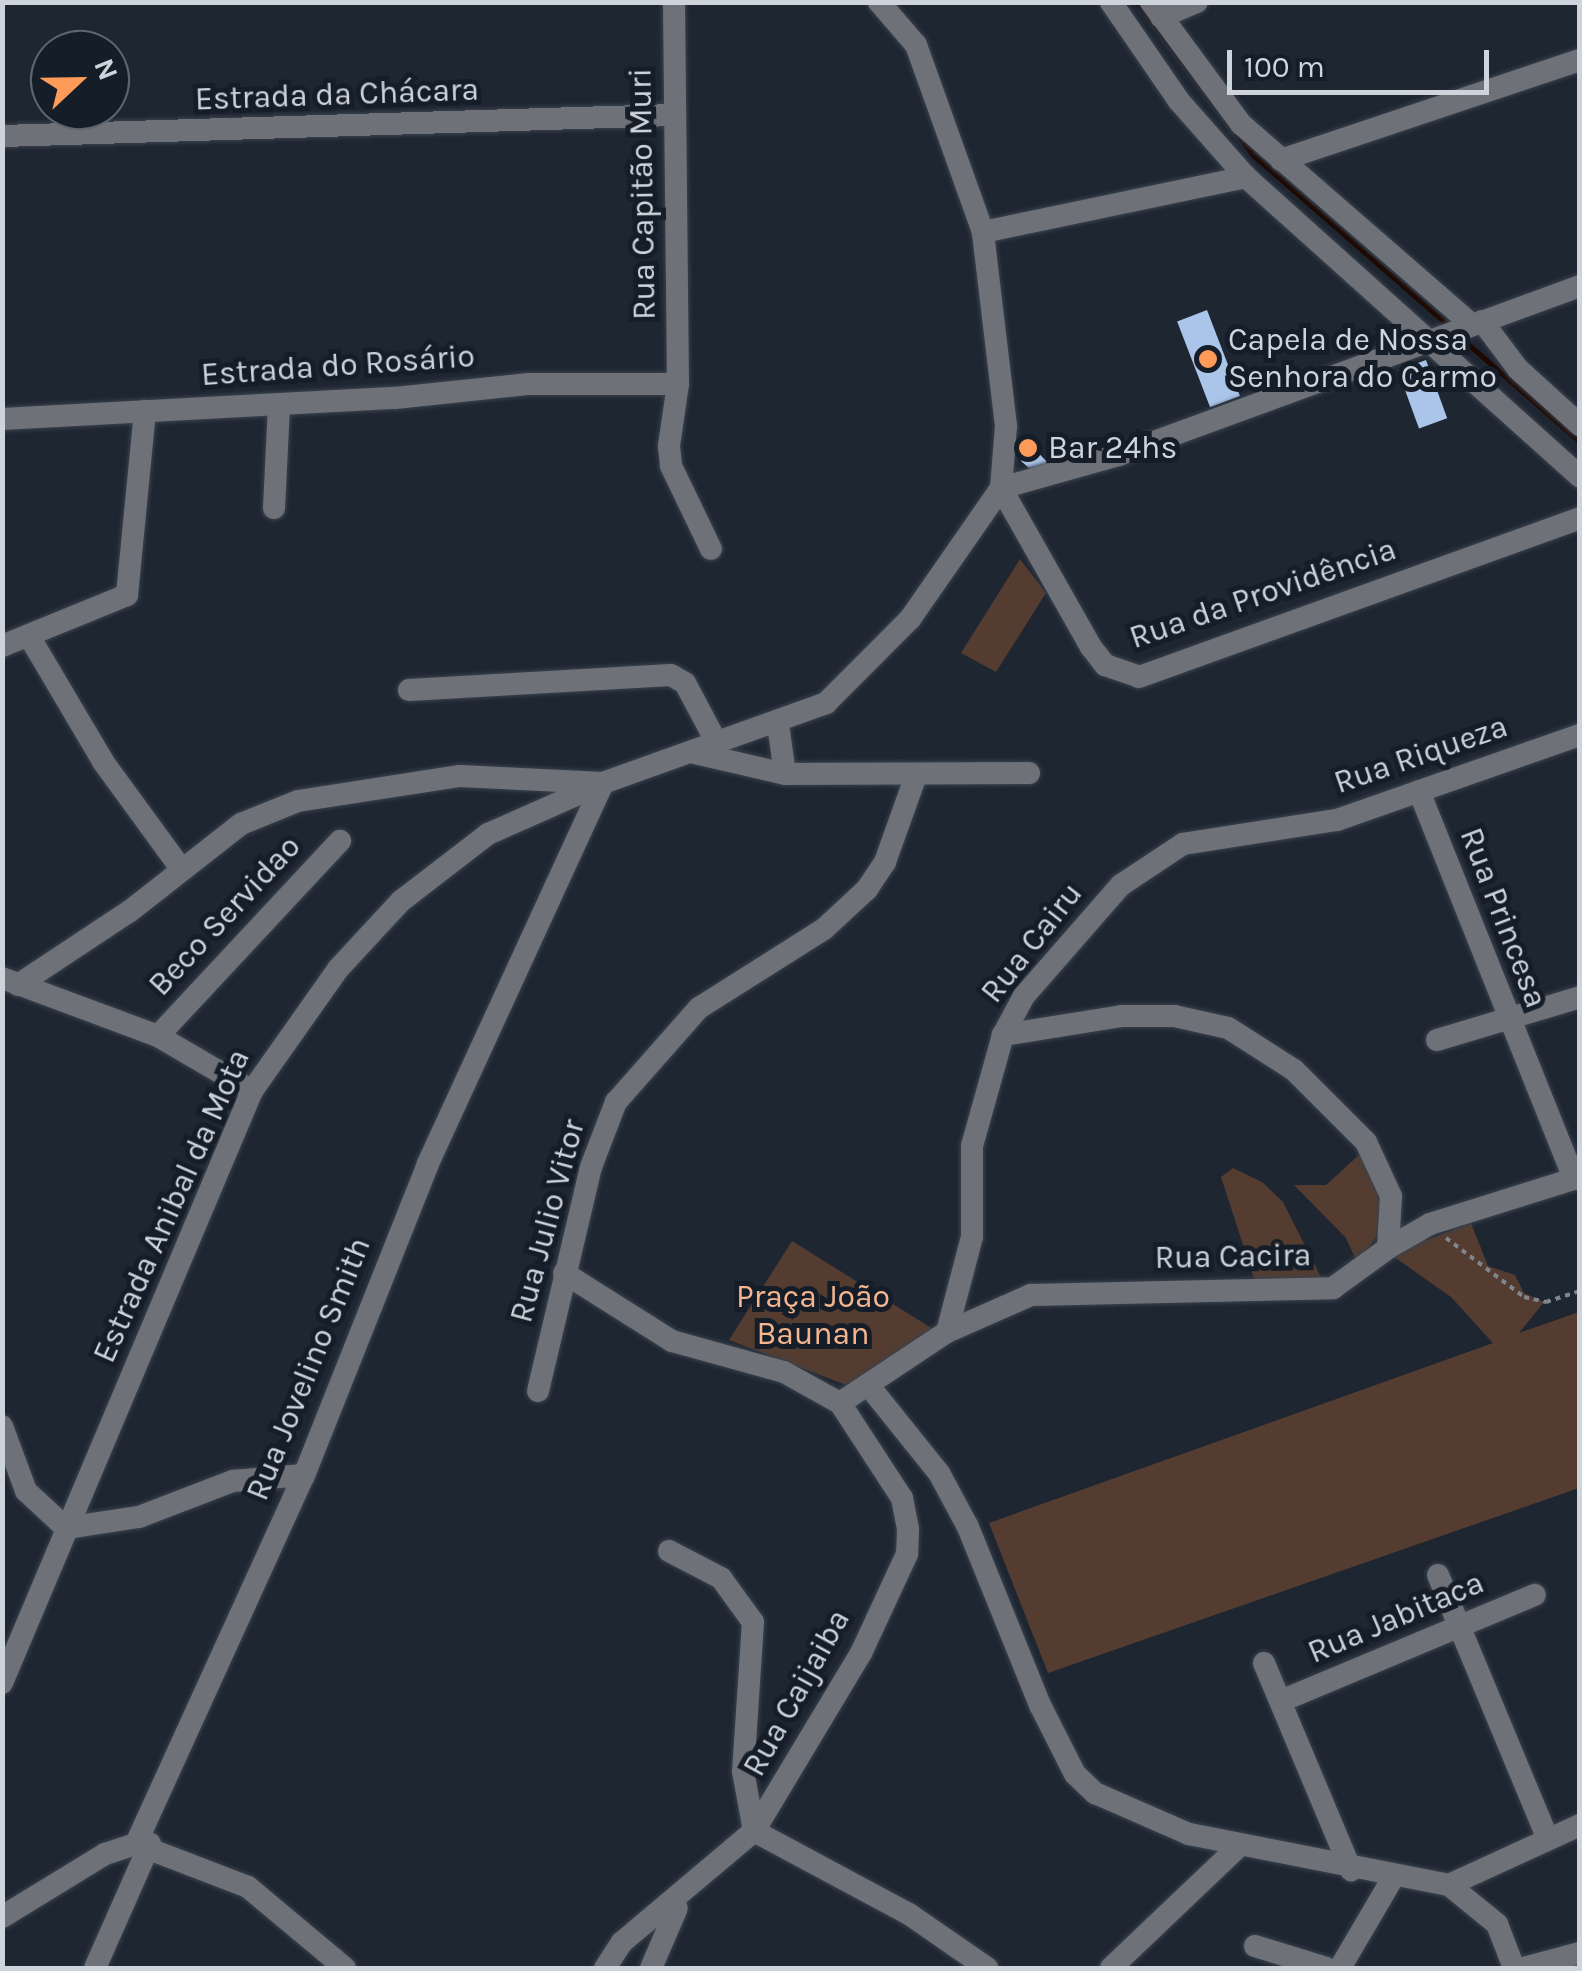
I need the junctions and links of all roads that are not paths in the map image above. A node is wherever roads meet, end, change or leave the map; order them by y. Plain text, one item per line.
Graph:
1 (674, 2) edge
2 (879, 2) edge
3 (1110, 2) edge
4 (1197, 2) edge
5 (1156, 10) edge
6 (1580, 60) edge
7 (674, 114) junction
8 (2, 136) edge
9 (1281, 160) junction
10 (1246, 178) junction
11 (983, 232) junction
12 (1580, 286) edge
13 (1473, 325) junction
14 (1437, 339) junction
15 (678, 384) junction
16 (279, 405) junction
17 (144, 411) junction
18 (2, 419) edge
19 (1580, 425) edge
20 (1580, 477) edge
21 (1001, 488) junction
22 (274, 508) dead end
23 (1580, 518) edge
24 (712, 548) dead end
25 (29, 636) junction
26 (2, 646) edge
27 (408, 690) dead end
28 (778, 724) junction
29 (1580, 735) edge
30 (718, 746) junction
31 (693, 753) junction
32 (785, 774) junction
33 (1028, 774) dead end
34 (916, 778) junction
35 (603, 783) junction
36 (1418, 791) junction
37 (1282, 830) joint
38 (340, 841) dead end
39 (182, 870) junction
40 (10, 982) edge
41 (1580, 997) edge
42 (1508, 1021) junction
43 (1003, 1035) junction
44 (158, 1036) junction
45 (1437, 1040) dead end
46 (252, 1091) junction
47 (1577, 1178) edge
48 (1388, 1248) junction
49 (564, 1273) junction
50 (947, 1332) junction
51 (870, 1386) junction
52 (538, 1391) dead end
53 (840, 1403) junction
54 (2, 1426) edge
55 (304, 1475) junction
56 (66, 1528) junction
57 (669, 1551) dead end
58 (1438, 1576) dead end
59 (1536, 1595) dead end
60 (1460, 1627) junction
61 (1264, 1663) dead end
62 (2, 1682) edge
63 (1281, 1701) junction
64 (1580, 1825) edge
65 (754, 1831) junction
66 (1547, 1837) junction
67 (143, 1844) junction
68 (1239, 1846) junction
69 (1350, 1870) junction
70 (1394, 1876) junction
71 (1449, 1885) junction
72 (685, 1894) junction
73 (2, 1916) edge
74 (1254, 1946) dead end
75 (1580, 1953) edge
76 (96, 1968) edge
77 (345, 1968) edge
78 (605, 1968) edge
79 (651, 1968) edge
80 (987, 1968) edge
81 (1111, 1968) edge
82 (1326, 1968) edge
83 (1340, 1968) edge
84 (1514, 1968) edge
85 (1524, 1968) edge

1 - 7 street, Rua Capitão Muri
2 - 11 street
3 - 10 street
4 - 5 street
5 - 9 street
6 - 9 street
7 - 8 street, Estrada da Chácara
7 - 15 street, Rua Capitão Muri
9 - 13 street
10 - 11 street
10 - 14 street
11 - 21 street
12 - 13 street
13 - 14 street
13 - 19 street
14 - 20 street
14 - 21 street
15 - 16 street, Estrada do Rosário
15 - 24 street, Rua Capitão Muri
16 - 17 street, Estrada do Rosário
16 - 22 street
17 - 18 street, Estrada do Rosário
17 - 25 street
21 - 23 street, Rua da Providência
21 - 28 street, Estrada Anibal da Mota
25 - 26 street
25 - 39 street
27 - 30 street
28 - 30 street, Estrada Anibal da Mota
28 - 32 street
29 - 36 street, Rua Riqueza
30 - 31 street, Estrada Anibal da Mota
31 - 32 street
31 - 35 street, Estrada Anibal da Mota
32 - 34 street
33 - 34 street
34 - 49 street, Rua Julio Vitor
35 - 39 street
35 - 46 street, Estrada Anibal da Mota
35 - 55 street, Rua Jovelino Smith
36 - 37 street, Rua Riqueza
36 - 42 street, Rua Princesa
37 - 43 street, Rua Cairu
38 - 44 street, Beco Servidao
39 - 40 street
40 - 44 street
41 - 42 street
42 - 45 street
42 - 47 street, Rua Princesa
43 - 48 street
43 - 50 street, Rua Cairu
44 - 46 street
46 - 56 street, Estrada Anibal da Mota
47 - 48 street, Rua Cacira
48 - 50 street, Rua Cacira
49 - 52 street, Rua Julio Vitor
49 - 53 street
50 - 51 street, Rua Cacira
51 - 53 street, Rua Cacira
51 - 68 street
53 - 65 street, Rua Caijaiba
54 - 56 street
55 - 56 street
55 - 67 street, Rua Jovelino Smith
56 - 62 street, Estrada Anibal da Mota
57 - 65 street
58 - 60 street
59 - 60 street, Rua Jabitaca
60 - 63 street, Rua Jabitaca
60 - 66 street
61 - 63 street
63 - 69 street
64 - 66 street
65 - 72 street, Rua Caijaiba
65 - 80 street
66 - 71 street
67 - 73 street
67 - 76 street, Rua Jovelino Smith
67 - 77 street
68 - 69 street
68 - 81 street
69 - 70 street
70 - 71 street
70 - 83 street
71 - 84 street
72 - 78 street, Rua Caijaiba
72 - 79 street
74 - 82 street
75 - 85 street

